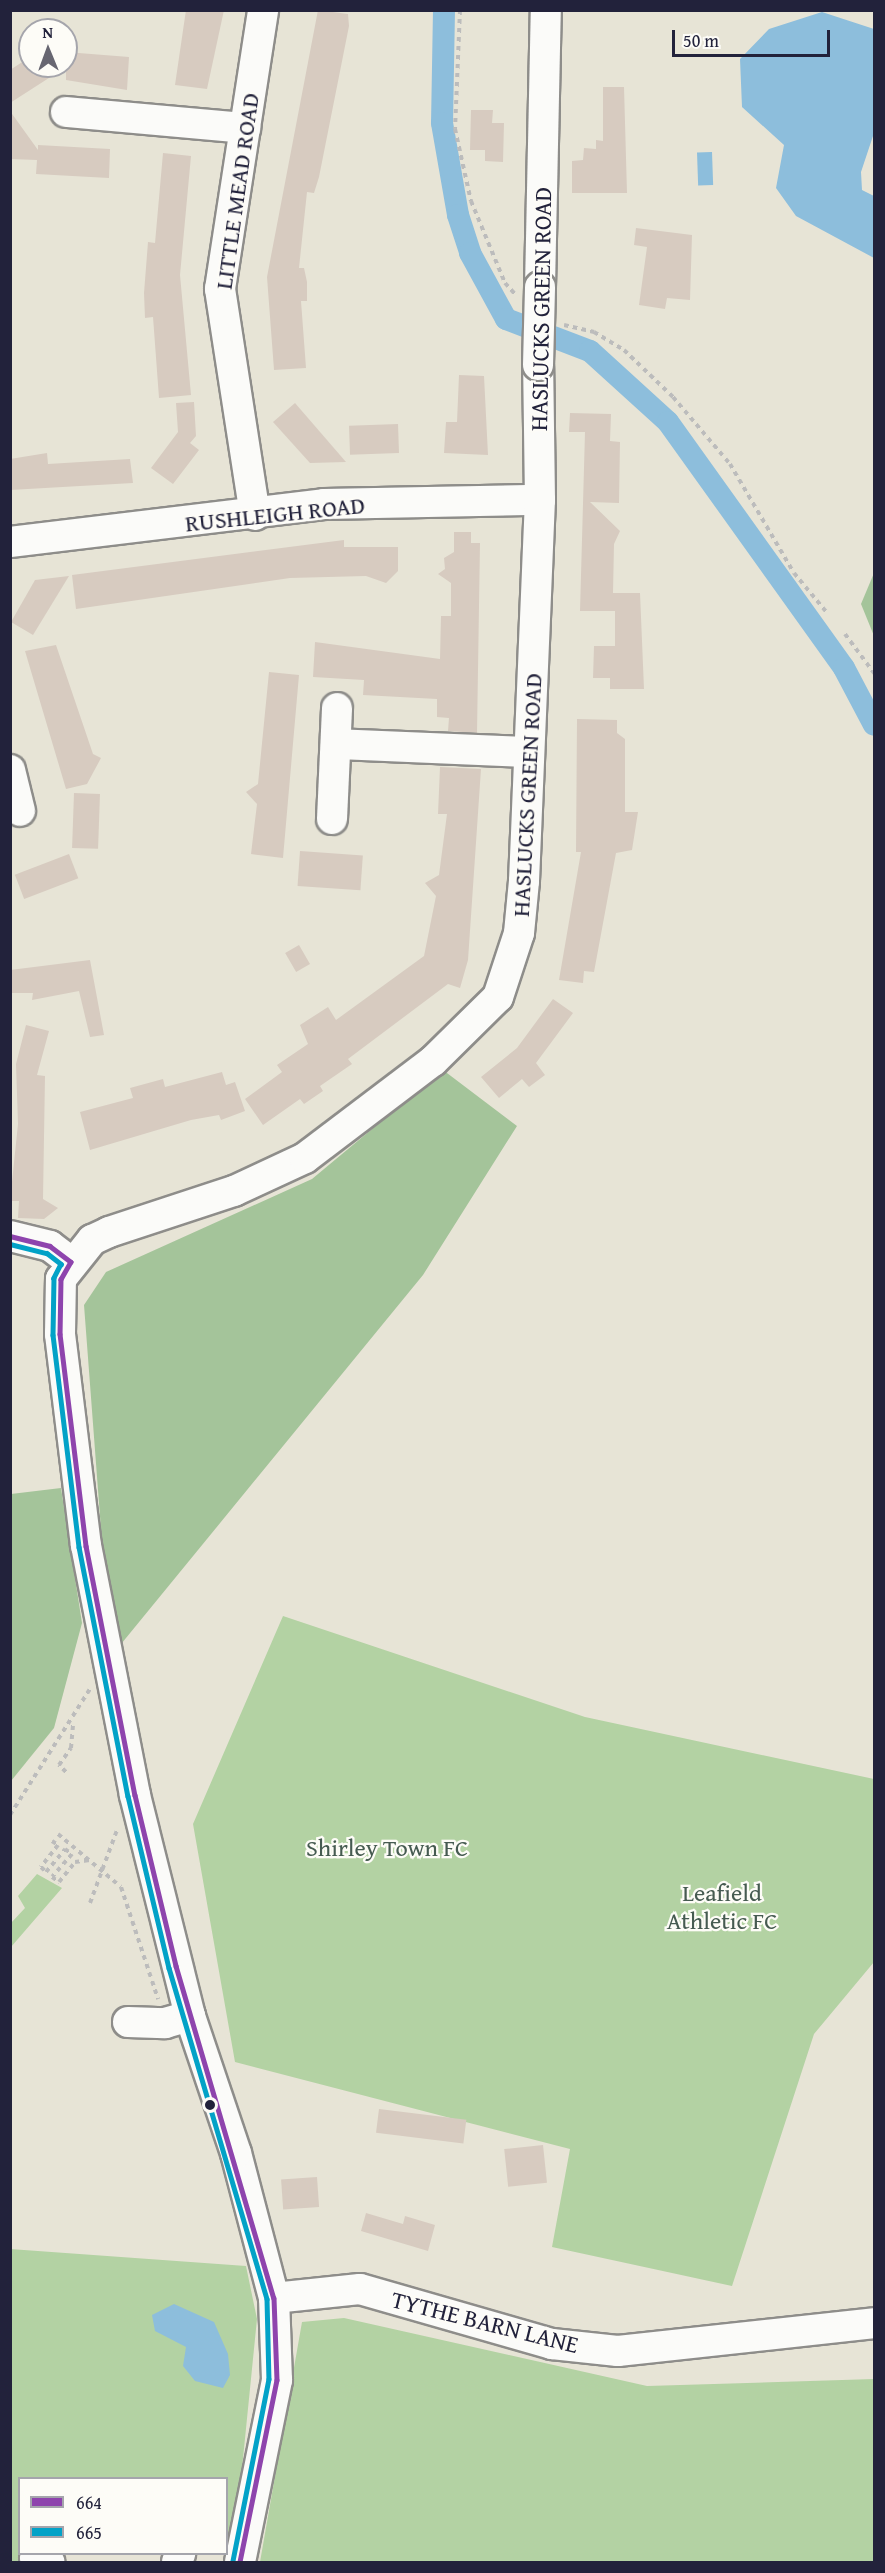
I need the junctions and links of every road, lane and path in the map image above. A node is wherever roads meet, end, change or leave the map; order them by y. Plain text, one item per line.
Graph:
1 (263, 10) edge
2 (460, 10) edge
3 (546, 10) edge
4 (66, 112) dead end
5 (244, 128) junction
6 (530, 292) junction
7 (553, 320) dead end
8 (540, 500) junction
9 (255, 515) junction
10 (10, 542) edge
11 (828, 614) dead end
12 (845, 634) dead end
13 (874, 673) edge
14 (337, 708) dead end
15 (336, 744) junction
16 (529, 752) junction
17 (10, 770) edge
18 (20, 811) dead end
19 (332, 819) dead end
20 (10, 1236) edge
21 (71, 1262) junction
22 (104, 1682) junction
23 (73, 1722) junction
24 (66, 1772) dead end
25 (135, 1793) junction
26 (10, 1816) edge
27 (10, 1824) edge
28 (58, 1834) dead end
29 (52, 1841) dead end
30 (91, 1860) junction
31 (100, 1870) junction
32 (90, 1903) dead end
33 (177, 2020) junction
34 (128, 2022) dead end
35 (274, 2298) junction
36 (874, 2323) edge
37 (234, 2559) edge

1 - 5 street, LITTLE MEAD ROAD
2 - 6 path
3 - 6 street, HASLUCKS GREEN ROAD
4 - 5 street
5 - 9 street, LITTLE MEAD ROAD
6 - 8 street, HASLUCKS GREEN ROAD, bridge
7 - 11 path
8 - 9 street, RUSHLEIGH ROAD
8 - 16 street, HASLUCKS GREEN ROAD
9 - 10 street, RUSHLEIGH ROAD
12 - 13 path
14 - 15 street
15 - 16 street
15 - 19 street
16 - 21 street, HASLUCKS GREEN ROAD
17 - 18 street
20 - 21 street
21 - 22 street
22 - 23 path
22 - 25 street
23 - 24 path
23 - 26 path
25 - 31 path
25 - 33 street
26 - 27 path
28 - 30 path
29 - 30 path
30 - 31 path
31 - 32 path
31 - 33 path
33 - 34 street
33 - 35 street
35 - 36 street, TYTHE BARN LANE
35 - 37 street

